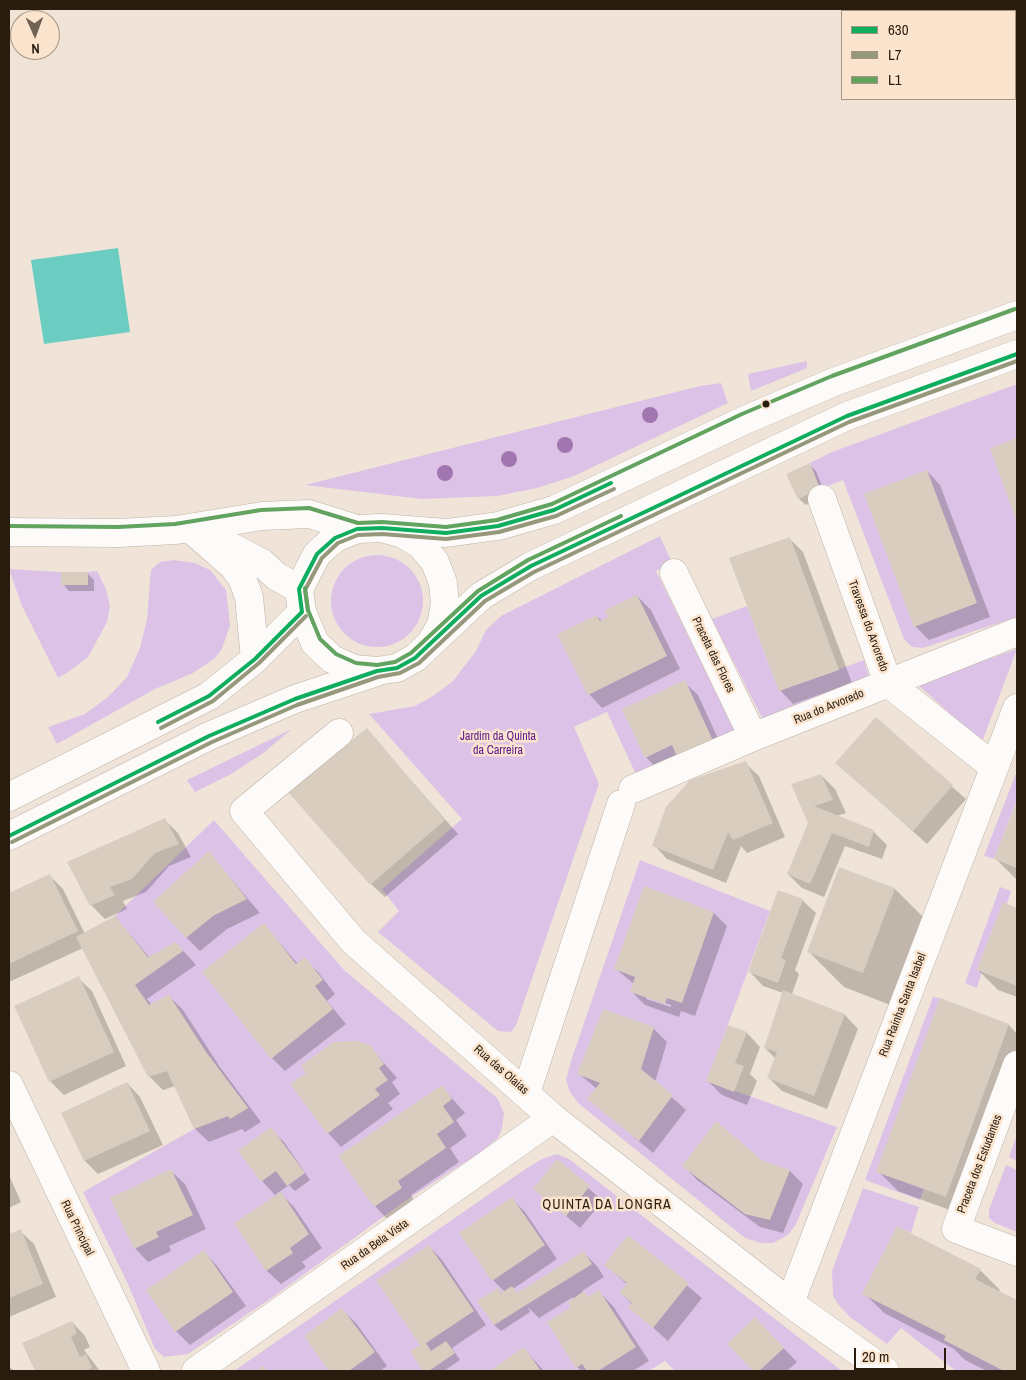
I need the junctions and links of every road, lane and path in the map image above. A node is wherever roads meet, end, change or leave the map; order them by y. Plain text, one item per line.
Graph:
1 (1017, 314) edge
2 (1017, 354) edge
3 (822, 499) dead end
4 (191, 529) junction
5 (369, 529) junction
6 (9, 532) edge
7 (674, 573) dead end
8 (301, 600) junction
9 (1017, 632) edge
10 (430, 644) junction
11 (255, 659) junction
12 (377, 671) junction
13 (888, 683) junction
14 (1017, 708) edge
15 (339, 733) dead end
16 (752, 737) junction
17 (994, 767) junction
18 (9, 797) edge
19 (9, 836) edge
20 (1017, 1065) edge
21 (9, 1085) edge
22 (526, 1093) junction
23 (553, 1118) junction
24 (1017, 1252) edge
25 (790, 1303) junction
26 (146, 1371) edge
27 (196, 1371) edge
28 (885, 1371) edge

1 - 5 street
2 - 10 street
3 - 13 street, Travessa do Arvoredo
4 - 5 street
4 - 6 street
4 - 8 street
4 - 11 street
5 - 8 street
5 - 10 street
7 - 16 street, Praceta das Flores
8 - 11 street
8 - 12 street
9 - 13 street, Rua do Arvoredo
10 - 12 street
11 - 18 street
12 - 19 street
13 - 16 street, Rua do Arvoredo
13 - 17 street, Travessa do Arvoredo
14 - 17 street, Rua Rainha Santa Isabel
15 - 22 street, Rua das Olaias
16 - 22 street, Rua do Arvoredo
17 - 25 street, Rua Rainha Santa Isabel
20 - 24 street, Praceta dos Estudantes
21 - 26 street, Rua Principal
22 - 23 street, Rua das Olaias
23 - 25 street, Rua das Olaias
23 - 27 street, Rua da Bela Vista
25 - 28 street, Rua das Olaias

